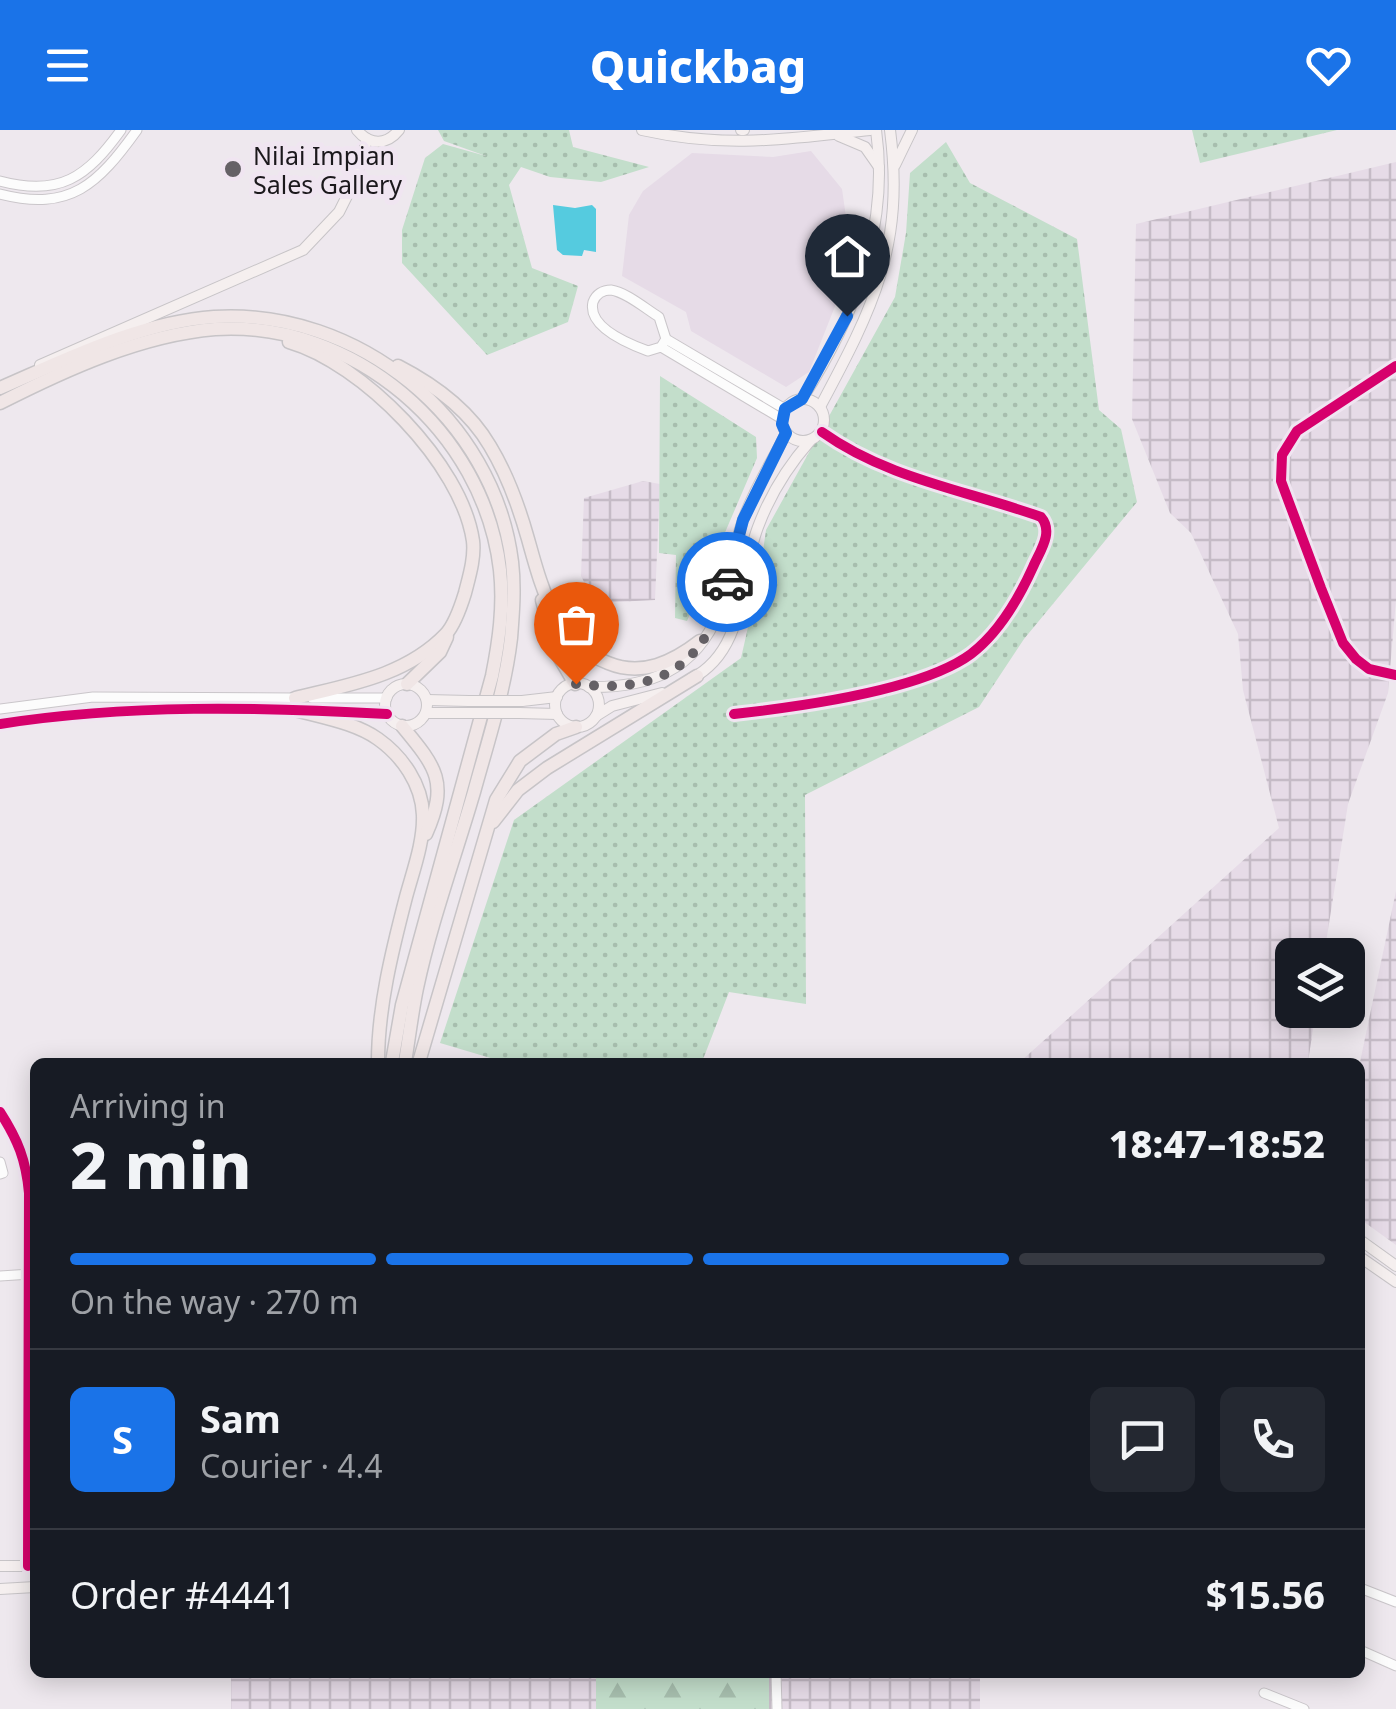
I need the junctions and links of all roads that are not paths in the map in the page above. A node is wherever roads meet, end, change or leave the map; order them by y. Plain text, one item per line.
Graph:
1 (121, 130) edge
2 (137, 130) edge
3 (358, 130) edge
4 (400, 130) edge
5 (642, 130) edge
6 (873, 130) edge
7 (890, 130) edge
8 (912, 130) edge
9 (832, 134) junction
10 (367, 139) junction
11 (895, 166) junction
12 (880, 167) junction
13 (0, 181) edge
14 (0, 194) edge
15 (263, 330) junction
16 (664, 343) junction
17 (373, 355) junction
18 (1396, 366) edge
19 (5, 386) edge
20 (802, 399) junction
21 (0, 402) edge
22 (820, 407) junction
23 (784, 414) junction
24 (822, 432) junction
25 (786, 433) junction
26 (810, 440) junction
27 (538, 578) junction
28 (450, 630) junction
29 (700, 641) junction
30 (1396, 675) edge
31 (697, 676) junction
32 (407, 684) junction
33 (582, 686) junction
34 (557, 697) junction
35 (386, 698) junction
36 (293, 704) junction
37 (426, 707) junction
38 (520, 707) junction
39 (0, 708) edge
40 (387, 714) junction
41 (557, 714) junction
42 (734, 714) dead end
43 (596, 716) junction
44 (0, 724) edge
45 (402, 726) junction
46 (576, 727) junction
47 (486, 831) junction
48 (419, 850) junction
49 (378, 1058) edge
50 (393, 1058) edge
51 (406, 1058) edge
52 (420, 1058) edge
53 (0, 1112) edge
54 (0, 1162) edge
55 (0, 1174) edge
56 (1365, 1244) edge
57 (1365, 1261) edge
58 (1396, 1266) edge
59 (30, 1274) joint
60 (0, 1276) edge
61 (1396, 1282) edge
62 (0, 1566) edge
63 (30, 1566) edge
64 (30, 1588) edge
65 (0, 1589) edge
66 (1365, 1590) edge
67 (1396, 1602) edge
68 (1365, 1652) edge
69 (1396, 1666) edge
70 (776, 1678) edge
71 (1264, 1693) dead end
72 (777, 1709) edge
73 (1304, 1709) edge

1 - 13 street
2 - 14 street
3 - 10 main road
4 - 10 main road
5 - 9 main road
6 - 9 main road
6 - 12 main road
7 - 11 main road
8 - 11 main road
9 - 12 main road
10 - 19 main road
11 - 22 main road
12 - 20 main road
15 - 21 highway
15 - 28 highway
15 - 50 highway
16 - 16 street
16 - 23 street
17 - 19 highway
17 - 27 highway
17 - 51 highway
18 - 30 street
20 - 22 main road
20 - 23 main road
22 - 24 main road
23 - 25 main road
24 - 26 main road
24 - 42 street
25 - 26 main road
25 - 29 main road
26 - 31 main road
27 - 29 highway
27 - 33 highway
28 - 32 highway
28 - 36 highway
29 - 33 main road
31 - 43 main road
31 - 47 highway
32 - 35 main road
32 - 37 main road
33 - 34 main road
33 - 43 main road
34 - 38 main road
34 - 41 main road
35 - 36 street
35 - 40 main road
36 - 39 street
36 - 40 street
36 - 44 street
36 - 48 highway
37 - 38 main road, bridge
37 - 45 main road
38 - 41 main road
40 - 45 main road
41 - 46 main road
43 - 46 main road
45 - 48 highway
46 - 47 highway
47 - 52 highway
48 - 49 highway
53 - 59 street
54 - 55 street
56 - 58 main road
57 - 61 main road
59 - 60 street
62 - 63 main road
64 - 65 main road
66 - 67 street
68 - 69 street
70 - 72 street
71 - 73 street

